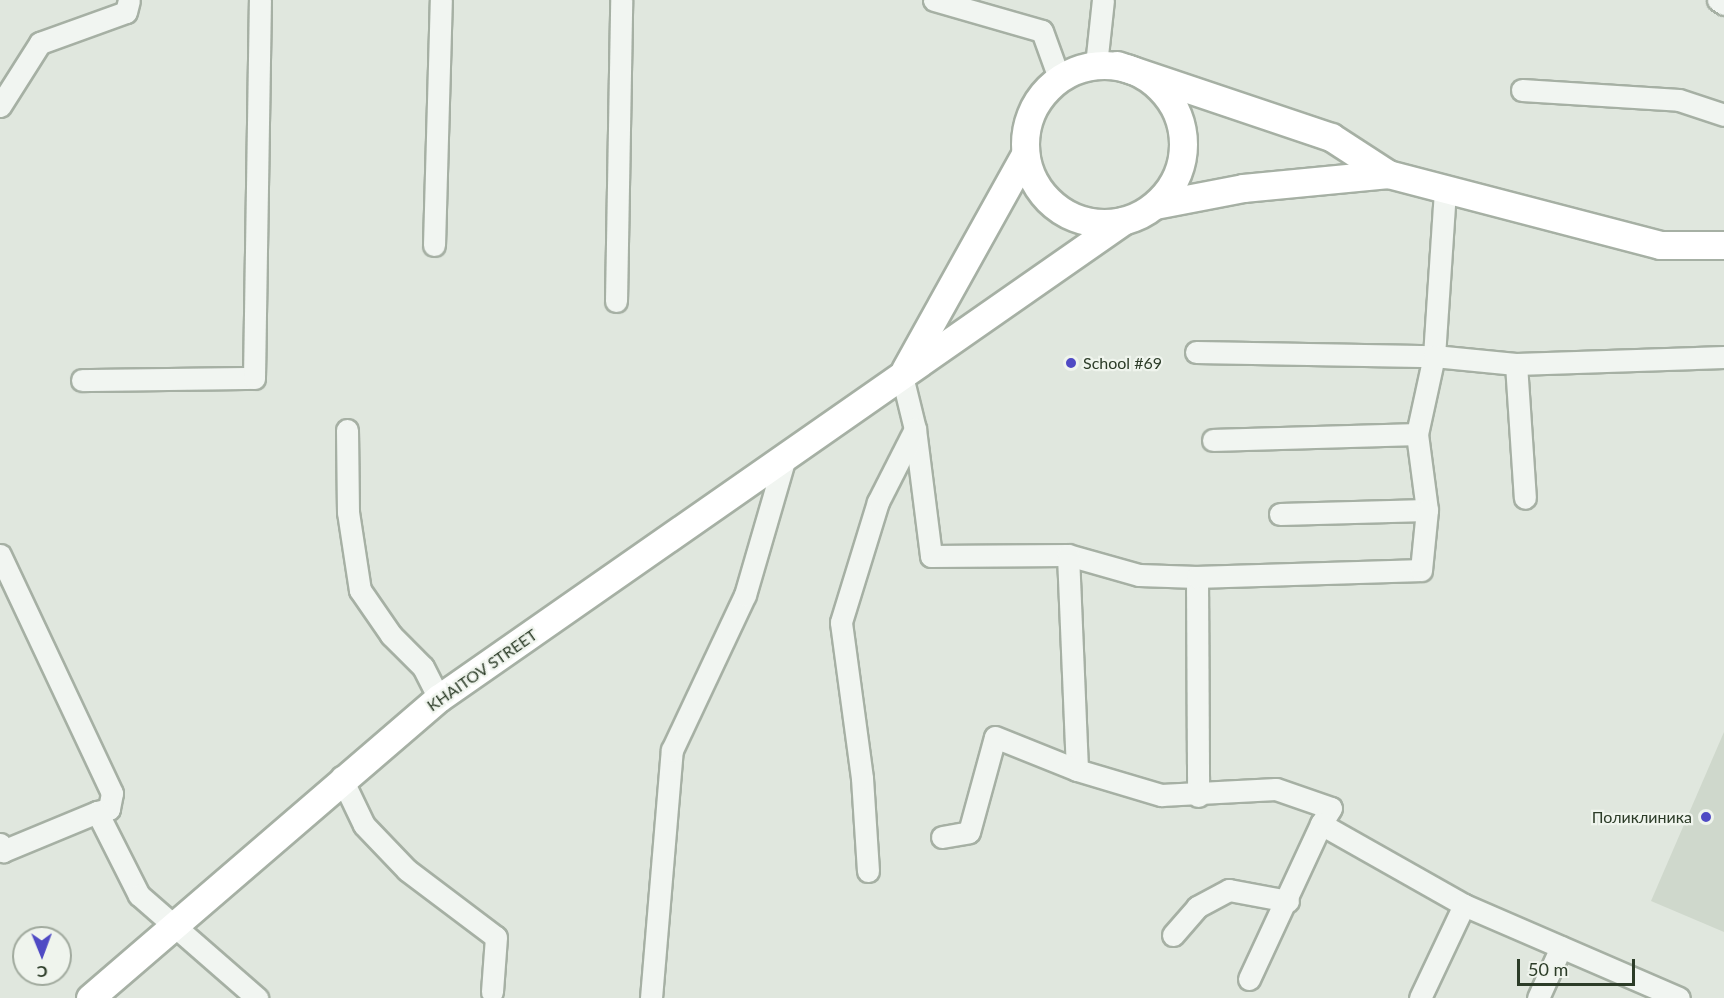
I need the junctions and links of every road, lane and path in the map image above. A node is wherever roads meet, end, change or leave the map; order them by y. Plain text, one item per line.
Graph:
1 (129, 0) edge
2 (260, 0) edge
3 (441, 0) edge
4 (621, 0) edge
5 (934, 0) edge
6 (1103, 0) edge
7 (1718, 0) edge
8 (1724, 4) edge
9 (1106, 65) junction
10 (1059, 78) junction
11 (1522, 90) dead end
12 (0, 106) edge
13 (1724, 115) edge
14 (1025, 154) junction
15 (1388, 174) junction
16 (1445, 189) junction
17 (1155, 205) junction
18 (1123, 221) junction
19 (434, 245) dead end
20 (1724, 245) edge
21 (616, 301) dead end
22 (1196, 352) dead end
23 (1434, 356) junction
24 (1724, 357) edge
25 (1515, 364) junction
26 (902, 376) junction
27 (81, 380) dead end
28 (915, 429) junction
29 (347, 430) dead end
30 (1417, 434) junction
31 (1213, 440) dead end
32 (784, 461) junction
33 (1525, 498) dead end
34 (1427, 510) junction
35 (1280, 514) dead end
36 (0, 555) edge
37 (1068, 555) junction
38 (1197, 577) junction
39 (439, 698) junction
40 (1077, 770) junction
41 (341, 777) junction
42 (1198, 796) junction
43 (97, 812) junction
44 (1321, 824) junction
45 (942, 837) dead end
46 (0, 844) edge
47 (868, 871) dead end
48 (1288, 902) junction
49 (1464, 906) junction
50 (171, 924) junction
51 (1173, 935) dead end
52 (1561, 947) junction
53 (1249, 979) dead end
54 (492, 992) dead end
55 (91, 998) edge
56 (257, 998) edge
57 (651, 998) edge
58 (1420, 998) edge
59 (1538, 998) edge
60 (1679, 998) edge

1 - 12 street
2 - 27 street
3 - 19 street
4 - 21 street
5 - 10 street
6 - 9 street
7 - 8 street
9 - 10 main road
9 - 15 main road
9 - 17 main road
10 - 14 main road
11 - 13 street
14 - 18 main road
14 - 26 main road
15 - 16 main road
15 - 17 main road
16 - 20 main road
16 - 23 street
17 - 18 main road
18 - 26 main road, KHAITOV STREET
22 - 23 street
23 - 25 street
23 - 30 street
24 - 25 street
25 - 33 street
26 - 28 street
26 - 32 main road, KHAITOV STREET
28 - 37 street
28 - 47 street
29 - 39 street
30 - 31 street
30 - 34 street
32 - 39 main road, KHAITOV STREET
32 - 57 street
34 - 35 street
34 - 38 street
36 - 43 street
37 - 38 street
37 - 40 street
38 - 42 street
39 - 41 main road, KHAITOV STREET
40 - 42 street
40 - 45 street
41 - 50 main road, KHAITOV STREET
41 - 54 street
42 - 44 street
43 - 46 street
43 - 50 street
44 - 48 street
44 - 49 street
48 - 51 street
48 - 53 street
49 - 52 street
49 - 58 street
50 - 55 main road, KHAITOV STREET
50 - 56 street
52 - 59 street
52 - 60 street

